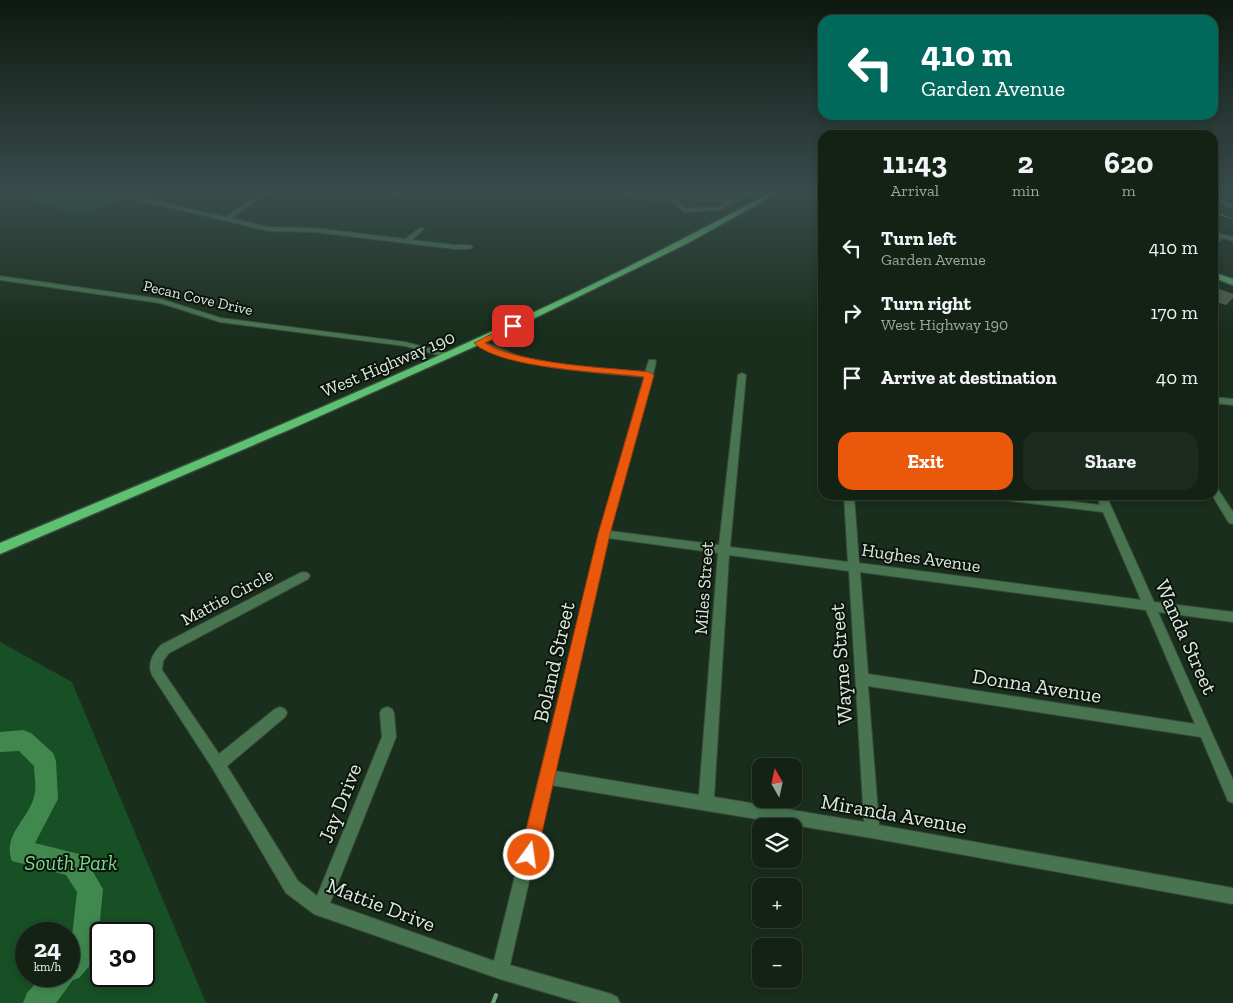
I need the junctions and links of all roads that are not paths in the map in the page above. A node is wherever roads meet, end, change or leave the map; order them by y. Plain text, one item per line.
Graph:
1 (372, 237) edge
2 (412, 237) edge
3 (696, 237) edge
4 (407, 241) junction
5 (470, 247) dead end
6 (1218, 276) edge
7 (0, 278) edge
8 (1233, 282) edge
9 (478, 343) junction
10 (449, 356) junction
11 (742, 375) dead end
12 (1218, 401) edge
13 (1233, 402) edge
14 (1218, 496) edge
15 (849, 500) edge
16 (1030, 500) edge
17 (1103, 500) edge
18 (1107, 509) junction
19 (1233, 520) edge
20 (604, 534) junction
21 (0, 549) edge
22 (724, 549) junction
23 (854, 567) junction
24 (304, 576) dead end
25 (1150, 607) junction
26 (1233, 618) edge
27 (165, 649) joint
28 (862, 679) junction
29 (280, 713) dead end
30 (387, 713) dead end
31 (1206, 732) junction
32 (218, 764) junction
33 (548, 778) junction
34 (1233, 796) edge
35 (706, 804) junction
36 (872, 831) junction
37 (1233, 896) edge
38 (320, 908) junction
39 (500, 971) junction
40 (610, 1003) edge

1 - 4 street
2 - 4 street
3 - 9 main road, West Highway 190
4 - 5 street
6 - 8 main road
7 - 10 street, Pecan Cove Drive
9 - 10 main road, West Highway 190
9 - 20 street, Boland Street
10 - 21 main road, West Highway 190
11 - 22 street, Miles Street
12 - 13 street
14 - 19 street
15 - 23 street, Wayne Street
16 - 18 street
17 - 18 street, Wanda Street
18 - 25 street, Wanda Street
20 - 22 street, Hughes Avenue
20 - 33 street, Boland Street
22 - 23 street, Hughes Avenue
22 - 35 street, Miles Street
23 - 25 street, Hughes Avenue
23 - 28 street, Wayne Street
24 - 27 street, Mattie Circle
25 - 26 street, Hughes Avenue
25 - 31 street, Wanda Street
27 - 32 street, Mattie Drive
28 - 31 street, Donna Avenue
28 - 36 street, Wayne Street
29 - 32 street
30 - 38 street, Jay Drive
31 - 34 street, Wanda Street
32 - 38 street, Mattie Drive
33 - 35 street, Miranda Avenue
33 - 39 street, Boland Street
35 - 36 street, Miranda Avenue
36 - 37 street, Miranda Avenue
38 - 39 street, Mattie Drive
39 - 40 street, Mattie Drive

